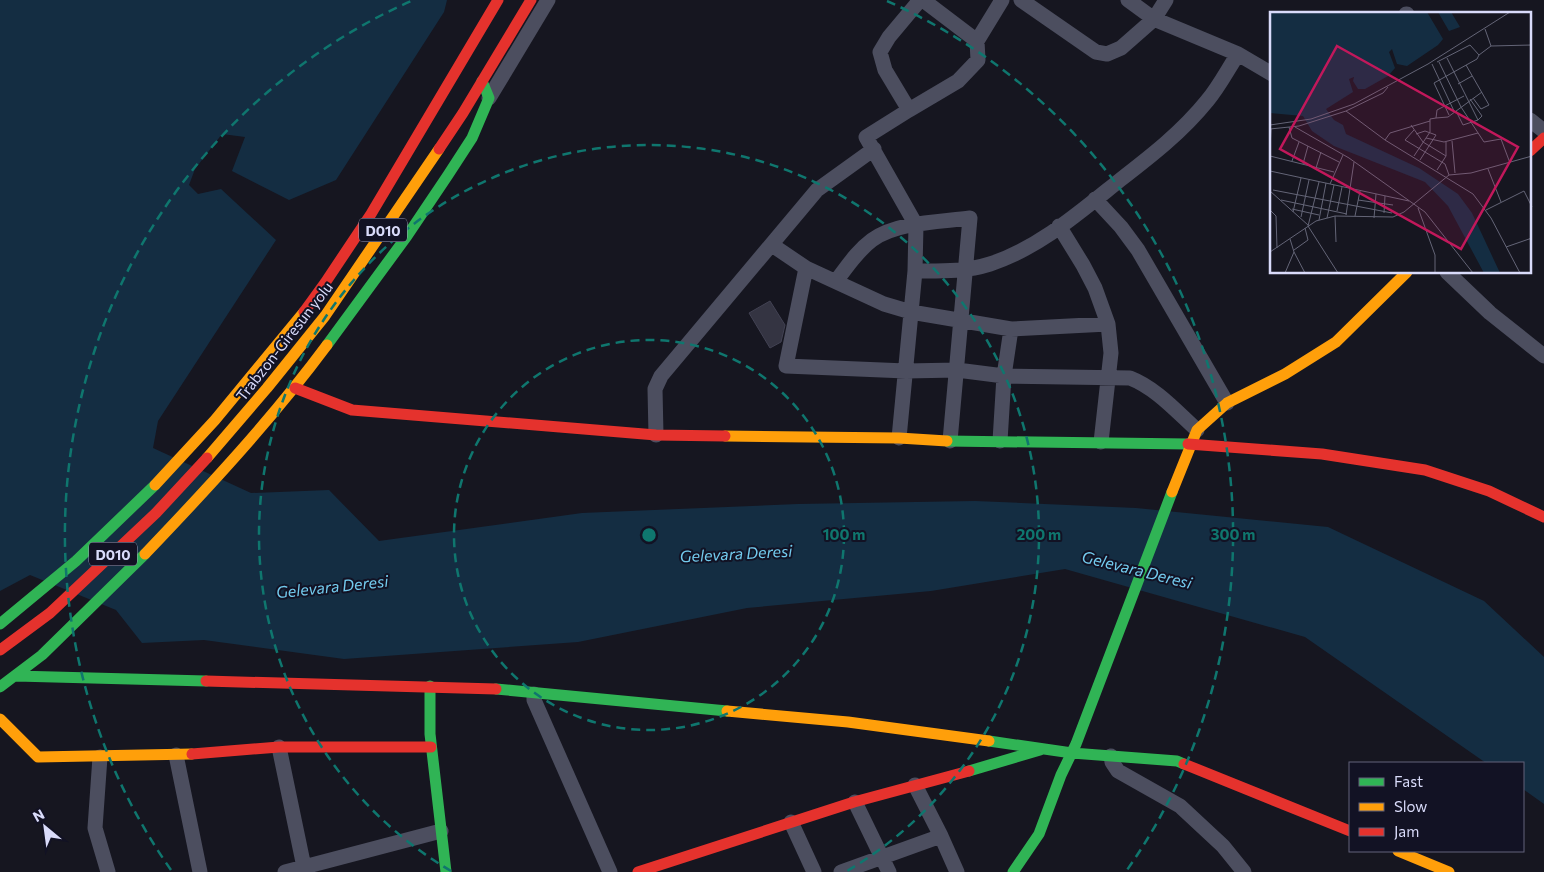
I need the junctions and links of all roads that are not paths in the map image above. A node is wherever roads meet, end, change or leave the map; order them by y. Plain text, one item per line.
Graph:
1 (498, 0) edge
2 (531, 0) edge
3 (548, 0) edge
4 (922, 0) edge
5 (1001, 0) edge
6 (1021, 0) edge
7 (1128, 0) edge
8 (1166, 0) edge
9 (1154, 19) junction
10 (977, 41) junction
11 (1238, 54) junction
12 (1270, 73) edge
13 (482, 81) junction
14 (489, 98) junction
15 (908, 110) junction
16 (1532, 122) edge
17 (1544, 131) edge
18 (1544, 138) edge
19 (874, 149) junction
20 (1532, 149) edge
21 (1096, 200) junction
22 (916, 226) junction
23 (1059, 226) junction
24 (772, 244) junction
25 (806, 268) junction
26 (966, 270) junction
27 (915, 271) junction
28 (1405, 274) edge
29 (1449, 274) edge
30 (836, 282) junction
31 (911, 312) junction
32 (962, 320) junction
33 (1108, 324) junction
34 (1011, 329) junction
35 (1544, 356) edge
36 (957, 370) junction
37 (906, 371) junction
38 (1004, 376) junction
39 (1109, 377) junction
40 (295, 388) junction
41 (1227, 403) junction
42 (1197, 430) junction
43 (656, 435) junction
44 (899, 438) junction
45 (950, 441) junction
46 (1000, 441) junction
47 (1101, 442) junction
48 (1190, 444) junction
49 (1544, 517) edge
50 (0, 624) edge
51 (0, 650) edge
52 (16, 676) junction
53 (430, 686) junction
54 (0, 687) edge
55 (534, 694) junction
56 (0, 719) edge
57 (279, 747) junction
58 (431, 747) junction
59 (1045, 748) junction
60 (1074, 749) junction
61 (176, 755) junction
62 (1111, 756) junction
63 (100, 757) junction
64 (915, 786) junction
65 (855, 802) junction
66 (791, 822) junction
67 (441, 831) junction
68 (1349, 831) edge
69 (941, 836) junction
70 (1400, 852) edge
71 (882, 857) junction
72 (304, 867) junction
73 (677, 867) edge
74 (108, 872) edge
75 (200, 872) edge
76 (285, 872) edge
77 (446, 872) edge
78 (610, 872) edge
79 (638, 872) edge
80 (814, 872) edge
81 (841, 872) edge
82 (889, 872) edge
83 (957, 872) edge
84 (1013, 872) edge
85 (1244, 872) edge
86 (1449, 872) edge

1 - 50 main road, Trabzon-Giresun yolu / D010
2 - 13 main road, Trabzon-Giresun yolu / D010
3 - 14 street
4 - 10 street
4 - 15 street
5 - 10 street
6 - 9 street
7 - 9 street
8 - 9 street
9 - 11 street
10 - 15 street
11 - 12 street
11 - 21 street
13 - 14 main road
13 - 51 main road, Trabzon-Giresun yolu / D010
14 - 40 main road
15 - 19 street
16 - 17 street
18 - 20 main road
19 - 22 street
19 - 24 street
21 - 23 street
21 - 41 street
22 - 26 street
22 - 27 street
22 - 30 street
23 - 26 street
23 - 33 street
24 - 25 street
24 - 43 street
25 - 30 street
25 - 37 street
26 - 27 street
26 - 32 street
27 - 31 street
28 - 41 main road
29 - 35 street
30 - 31 street
31 - 32 street
31 - 37 street
32 - 34 street
32 - 36 street
33 - 34 street
33 - 39 street
34 - 38 street
36 - 37 street
36 - 38 street
36 - 45 street
37 - 44 street
38 - 39 street
38 - 46 street
39 - 42 street
39 - 47 street
40 - 43 main road
40 - 52 main road
41 - 42 main road
42 - 48 main road
43 - 44 main road
44 - 45 main road
45 - 46 main road
46 - 47 main road
47 - 48 main road
48 - 49 main road
48 - 60 main road
52 - 53 main road
52 - 54 main road
53 - 55 main road
53 - 58 main road
55 - 59 main road
55 - 78 street
56 - 63 main road
57 - 58 main road
57 - 61 main road
57 - 72 street
58 - 67 main road
59 - 60 main road
59 - 64 main road
60 - 62 main road
60 - 84 main road
61 - 63 main road
61 - 75 street
62 - 68 main road
62 - 85 street
63 - 74 street
64 - 65 main road
64 - 69 street
65 - 66 main road
65 - 71 street
66 - 73 main road
66 - 80 street
67 - 72 street
67 - 77 main road
69 - 71 street
69 - 83 street
70 - 86 main road
71 - 81 street
71 - 82 street
72 - 76 street
73 - 79 main road

